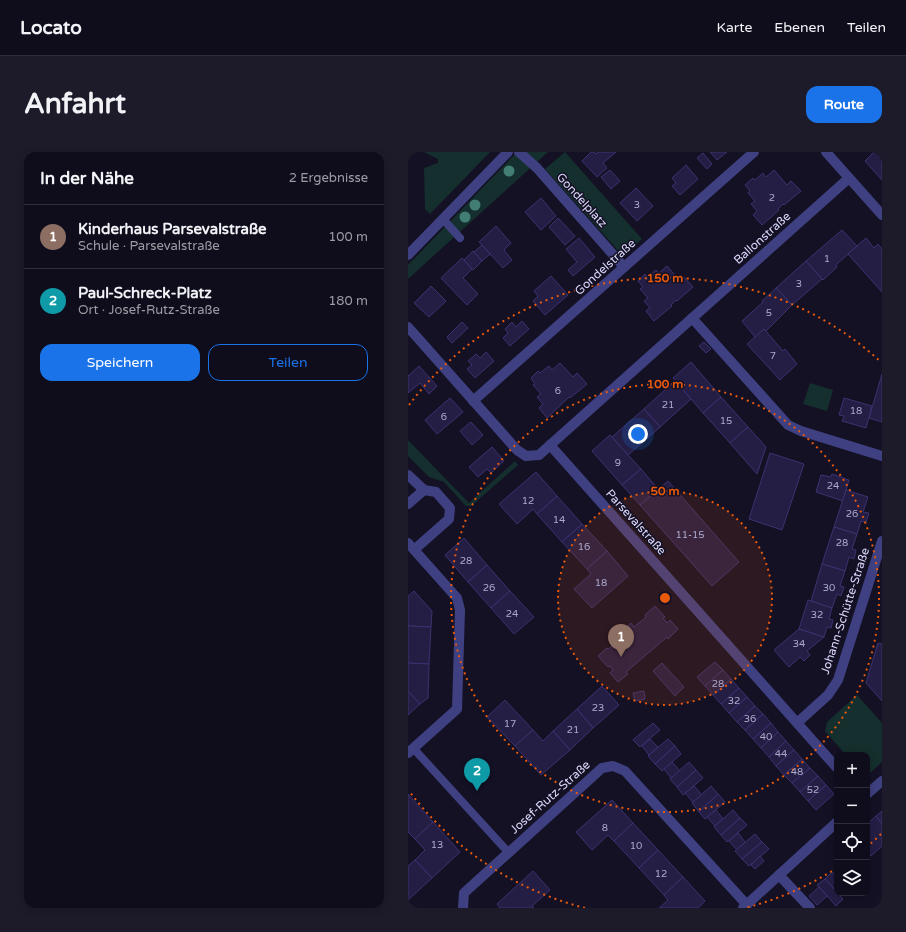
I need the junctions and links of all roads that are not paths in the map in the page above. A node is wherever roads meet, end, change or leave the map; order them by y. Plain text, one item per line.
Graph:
1 (508, 152) edge
2 (519, 152) edge
3 (754, 152) edge
4 (826, 152) edge
5 (849, 178) junction
6 (881, 211) edge
7 (443, 219) junction
8 (460, 238) dead end
9 (408, 255) edge
10 (624, 267) junction
11 (692, 318) junction
12 (408, 327) edge
13 (473, 401) junction
14 (550, 445) junction
15 (882, 456) edge
16 (408, 475) edge
17 (424, 490) junction
18 (408, 504) edge
19 (882, 541) edge
20 (411, 546) edge
21 (797, 722) junction
22 (411, 751) edge
23 (834, 765) edge
24 (882, 781) edge
25 (870, 791) edge
26 (835, 824) edge
27 (509, 853) junction
28 (780, 875) junction
29 (745, 906) edge
30 (463, 908) edge
31 (810, 908) edge

1 - 7 street
2 - 10 street, Gondelplatz
3 - 10 street, Gondelstraße
4 - 5 street
5 - 6 street
5 - 11 street, Ballonstraße
7 - 8 lane
7 - 9 street
10 - 13 street, Gondelstraße
11 - 14 street, Ballonstraße
11 - 15 street
12 - 13 street
13 - 14 street
14 - 21 street, Parsevalstraße
16 - 17 street
17 - 18 street
17 - 20 street
19 - 21 street, Johann-Schütte-Straße
20 - 22 street
21 - 23 street, Parsevalstraße
22 - 27 lane
24 - 25 street
26 - 28 street
27 - 29 street, Josef-Rutz-Straße
27 - 30 street, Josef-Rutz-Straße
28 - 29 street
28 - 31 street

